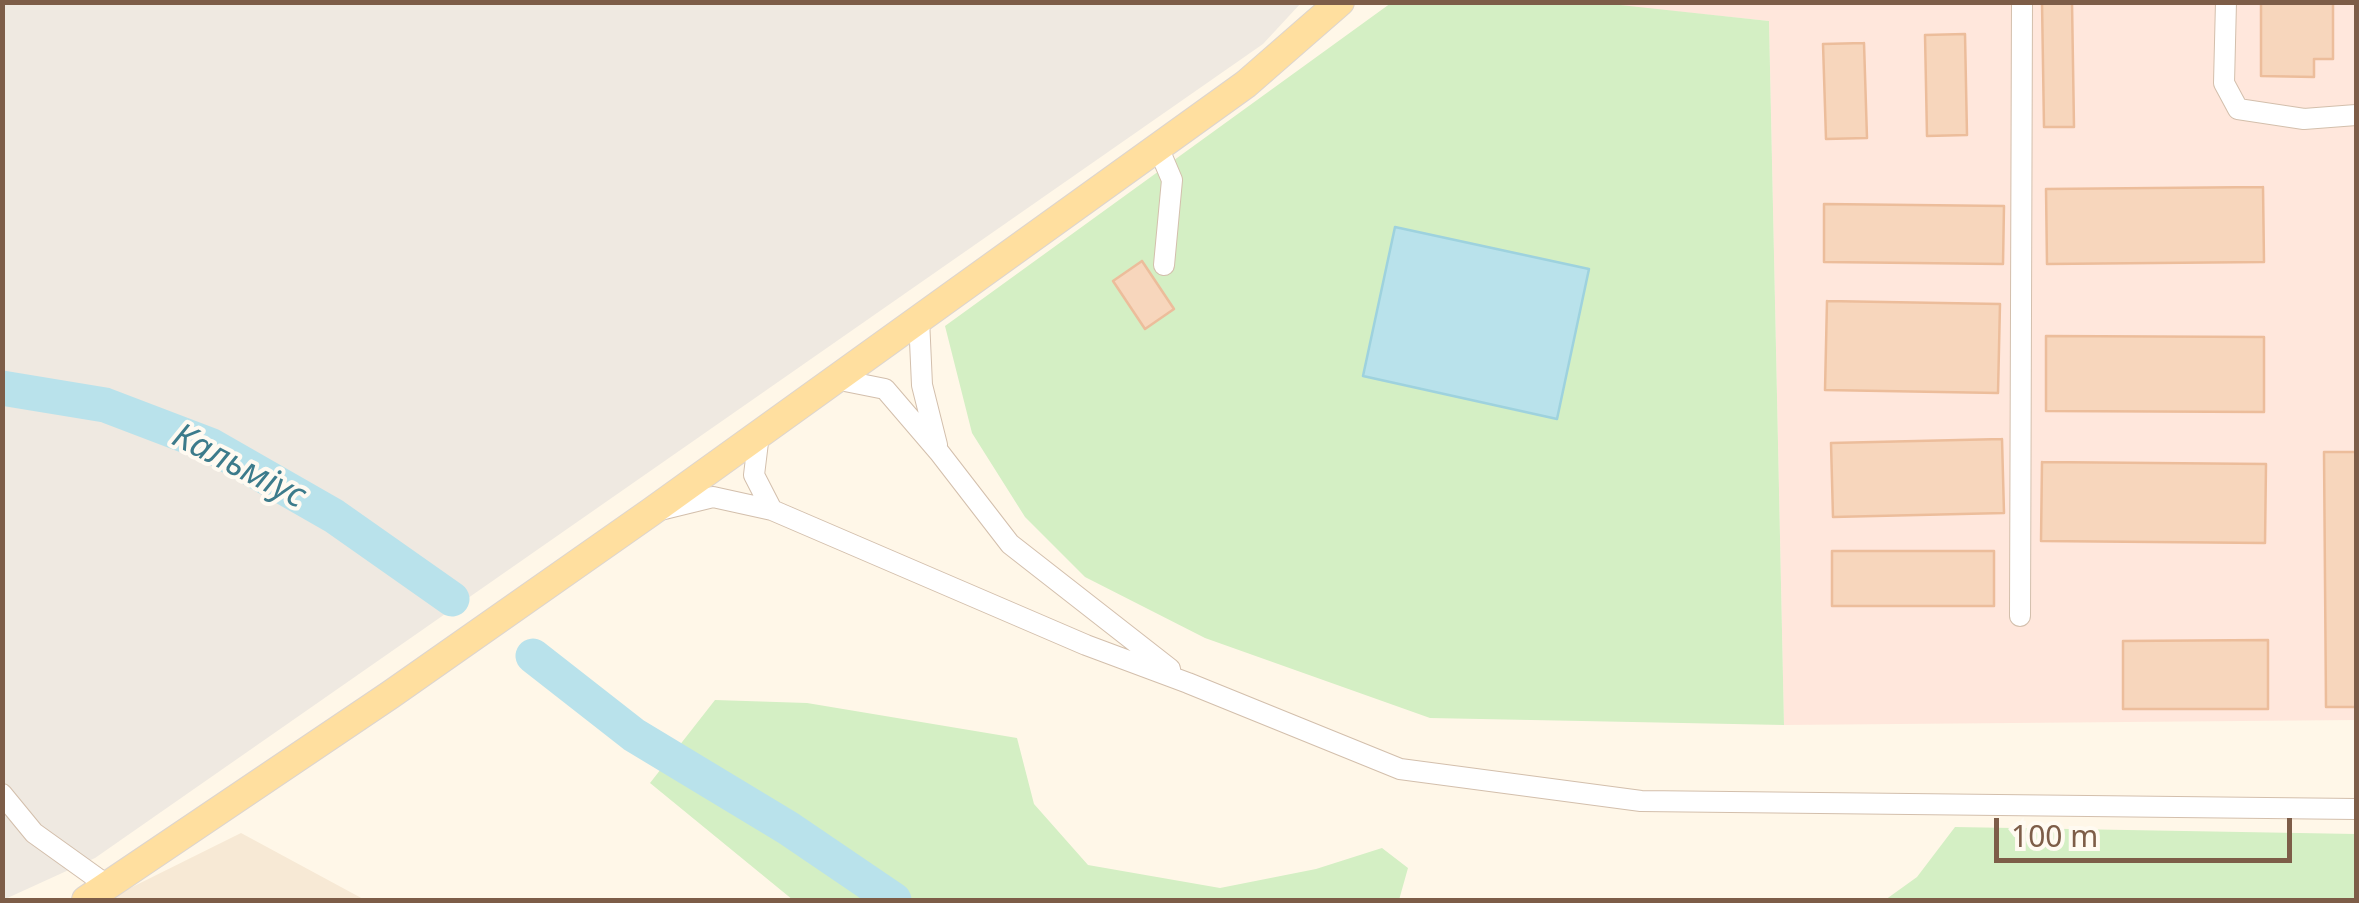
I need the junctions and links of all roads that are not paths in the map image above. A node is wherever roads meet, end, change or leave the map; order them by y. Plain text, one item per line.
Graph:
1 (1340, 2) edge
2 (2022, 2) edge
3 (2226, 2) edge
4 (2356, 115) edge
5 (1158, 148) junction
6 (1164, 265) dead end
7 (920, 319) junction
8 (835, 380) junction
9 (759, 434) junction
10 (939, 452) junction
11 (772, 510) junction
12 (651, 512) junction
13 (2020, 616) dead end
14 (1188, 683) junction
15 (2, 794) edge
16 (2356, 809) edge
17 (97, 893) edge

1 - 5 main road
2 - 13 street
3 - 4 street
5 - 6 street
5 - 7 main road
7 - 8 main road
7 - 10 street
8 - 9 main road
8 - 10 street
9 - 11 street
9 - 12 main road
10 - 14 street
11 - 12 street
11 - 14 street
12 - 17 main road
14 - 16 street
15 - 17 street

